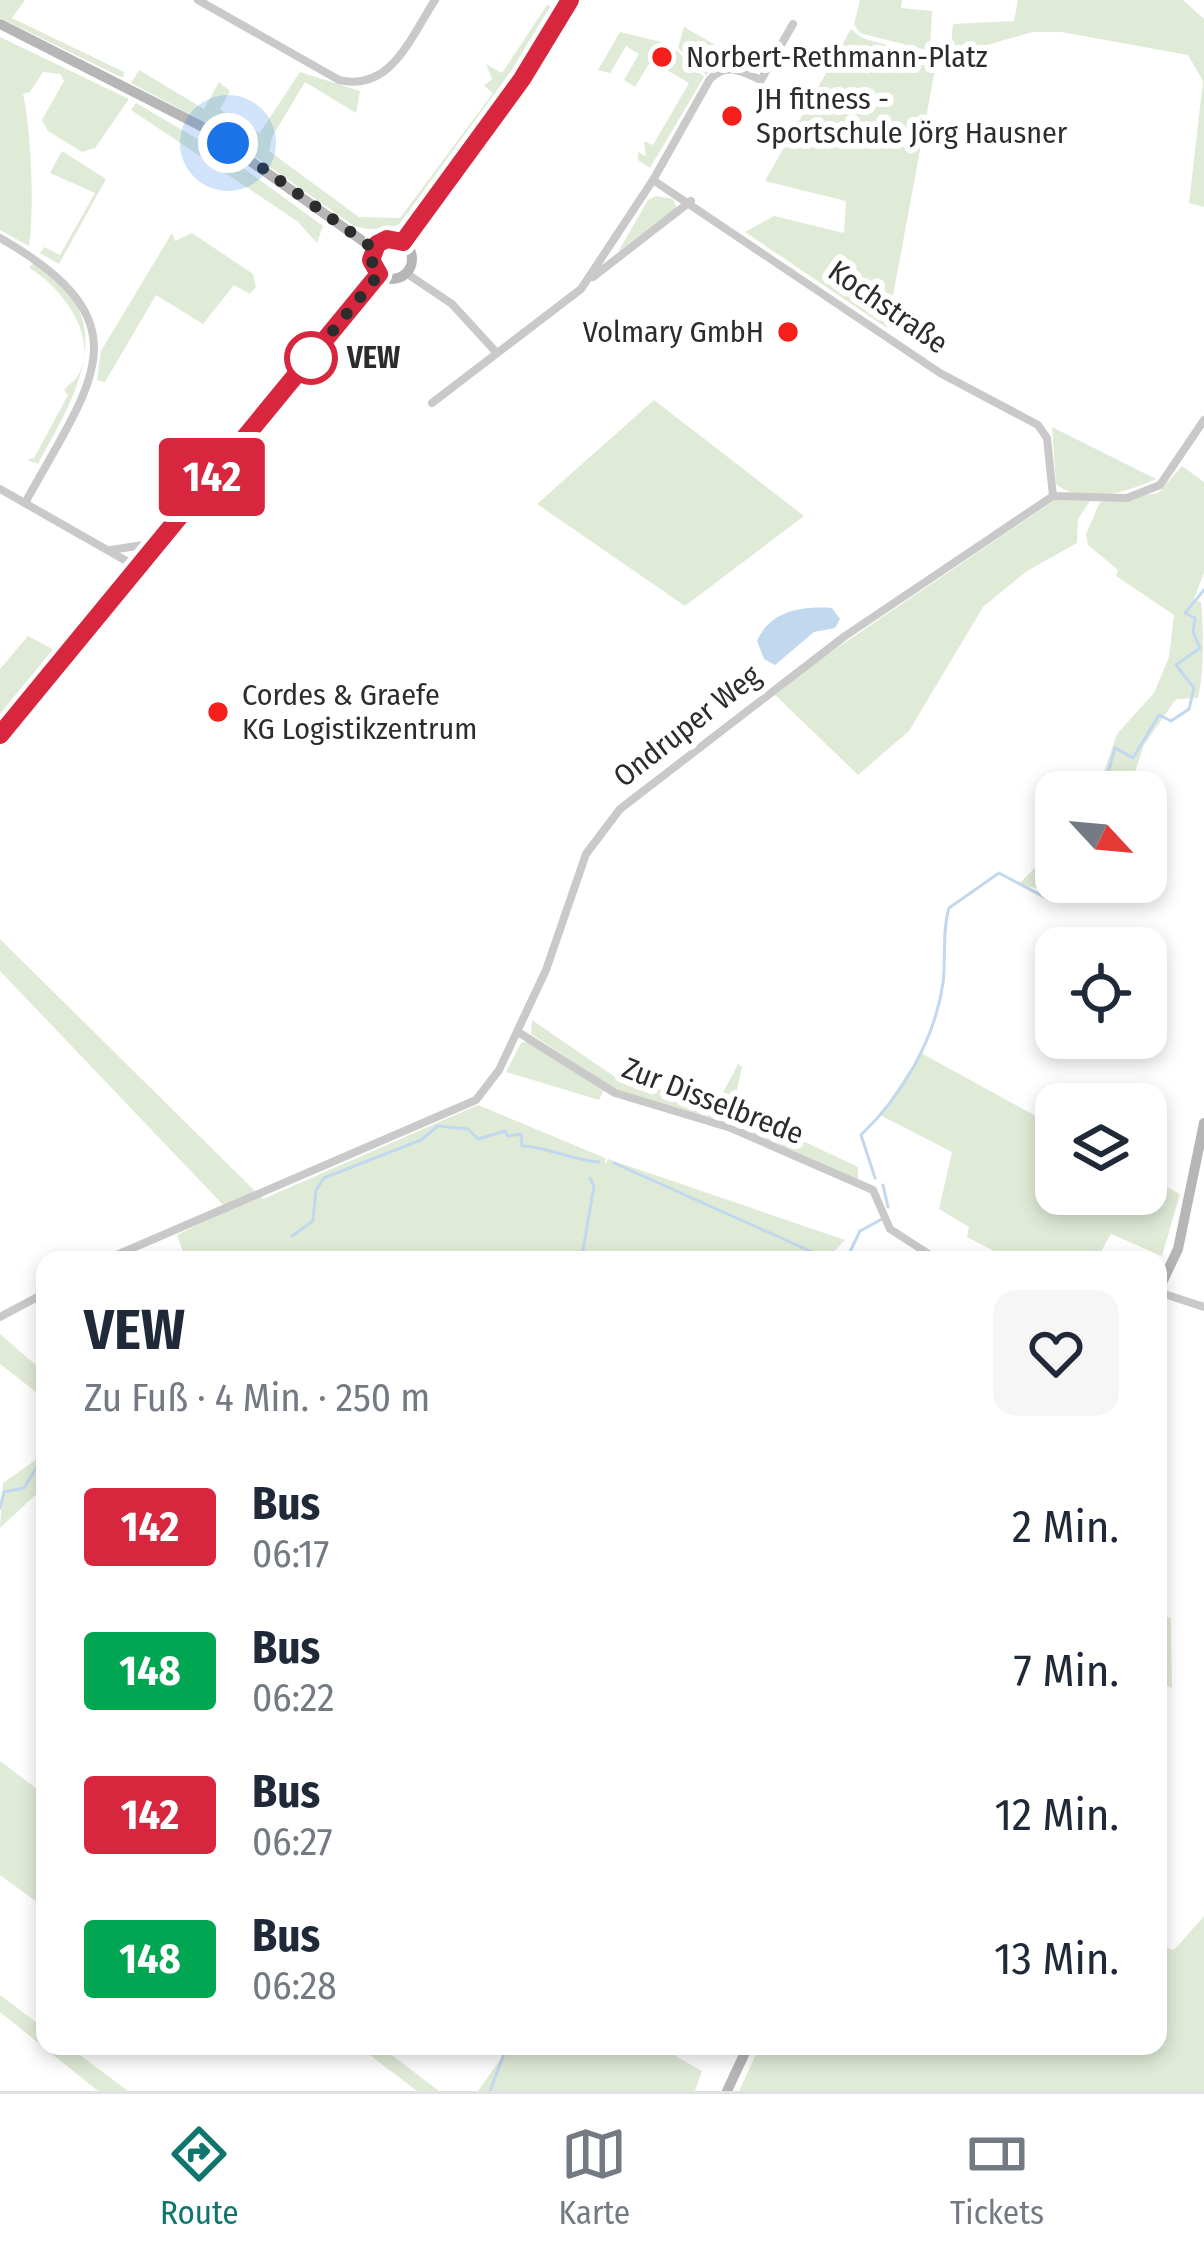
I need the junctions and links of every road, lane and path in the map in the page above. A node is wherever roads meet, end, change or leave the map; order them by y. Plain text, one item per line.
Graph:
1 (198, 0) edge
2 (435, 0) edge
3 (570, 0) edge
4 (0, 24) edge
5 (793, 24) dead end
6 (652, 180) junction
7 (691, 201) junction
8 (0, 238) edge
9 (403, 242) junction
10 (374, 249) junction
11 (406, 273) junction
12 (379, 274) junction
13 (592, 278) junction
14 (496, 352) junction
15 (432, 403) dead end
16 (1204, 420) edge
17 (0, 489) edge
18 (1053, 496) junction
19 (25, 503) junction
20 (166, 531) junction
21 (109, 550) junction
22 (137, 567) junction
23 (0, 735) edge
24 (518, 1032) junction
25 (1204, 1123) edge
26 (126, 1251) edge
27 (924, 1251) edge
28 (1167, 1273) edge
29 (1167, 1295) edge
30 (36, 1298) edge
31 (1204, 1307) edge
32 (0, 1317) edge
33 (744, 2055) edge
34 (727, 2091) edge

1 - 2 street
3 - 9 main road
4 - 10 main road
5 - 6 street
6 - 7 street, Kochstraße
6 - 13 street
7 - 13 street
7 - 18 street, Kochstraße
8 - 19 street
9 - 10 main road
9 - 11 main road
10 - 12 main road
11 - 12 main road
11 - 14 street
12 - 20 main road
13 - 14 street
14 - 15 street
16 - 18 street
17 - 19 street
18 - 24 street, Ondruper Weg
19 - 21 street
20 - 21 street
20 - 22 main road
21 - 22 street
22 - 23 main road
24 - 26 street, Ondruper Weg
24 - 27 street, Zur Disselbrede
25 - 28 main road
29 - 31 street
30 - 32 street
33 - 34 main road

